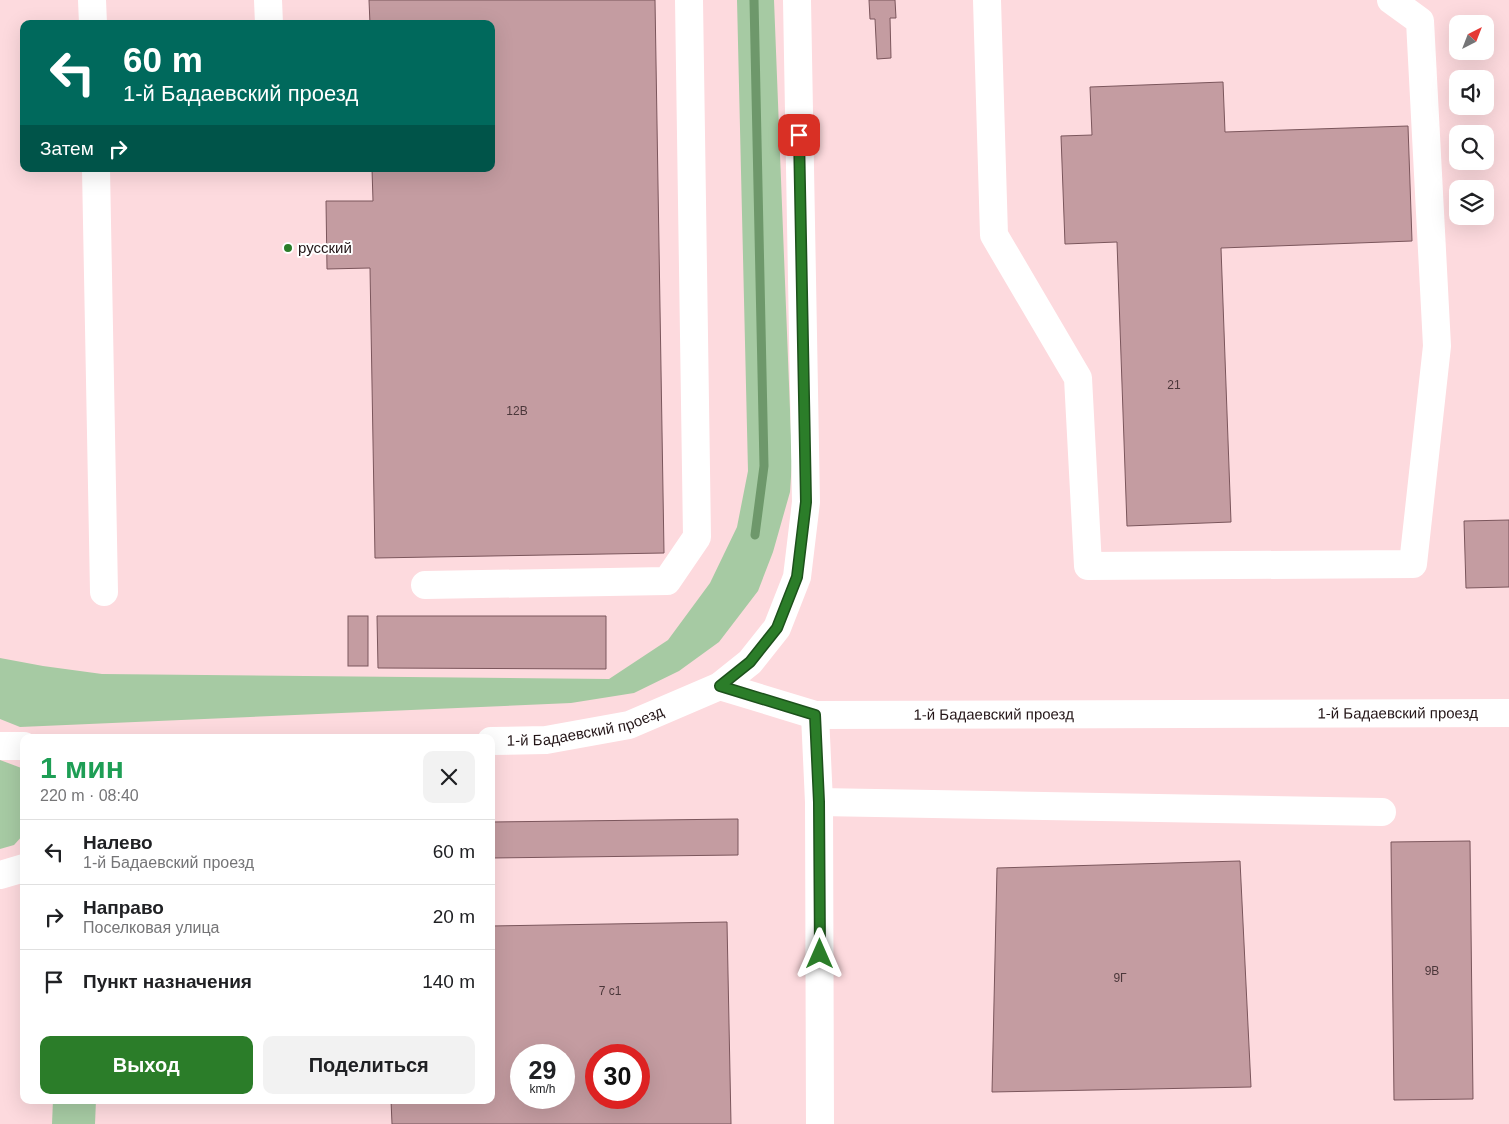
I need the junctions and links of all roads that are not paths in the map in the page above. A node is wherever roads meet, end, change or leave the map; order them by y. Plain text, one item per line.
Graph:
1 (92, 0) edge
2 (268, 0) edge
3 (689, 0) edge
4 (797, 0) edge
5 (987, 0) edge
6 (1391, 0) edge
7 (93, 20) edge
8 (269, 20) edge
9 (96, 172) edge
10 (425, 585) dead end
11 (104, 592) dead end
12 (720, 686) junction
13 (1509, 713) edge
14 (815, 715) junction
15 (495, 741) edge
16 (0, 746) edge
17 (20, 746) edge
18 (819, 802) junction
19 (1382, 812) dead end
20 (20, 869) edge
21 (0, 875) edge
22 (820, 1124) edge

1 - 7 street
2 - 8 street
3 - 10 street
4 - 12 street
5 - 6 street
9 - 11 street
12 - 14 street, 1-й Бадаевский проезд
12 - 15 street, 1-й Бадаевский проезд
13 - 14 street, 1-й Бадаевский проезд
14 - 18 street
16 - 17 street
18 - 19 street
18 - 22 street
20 - 21 street

